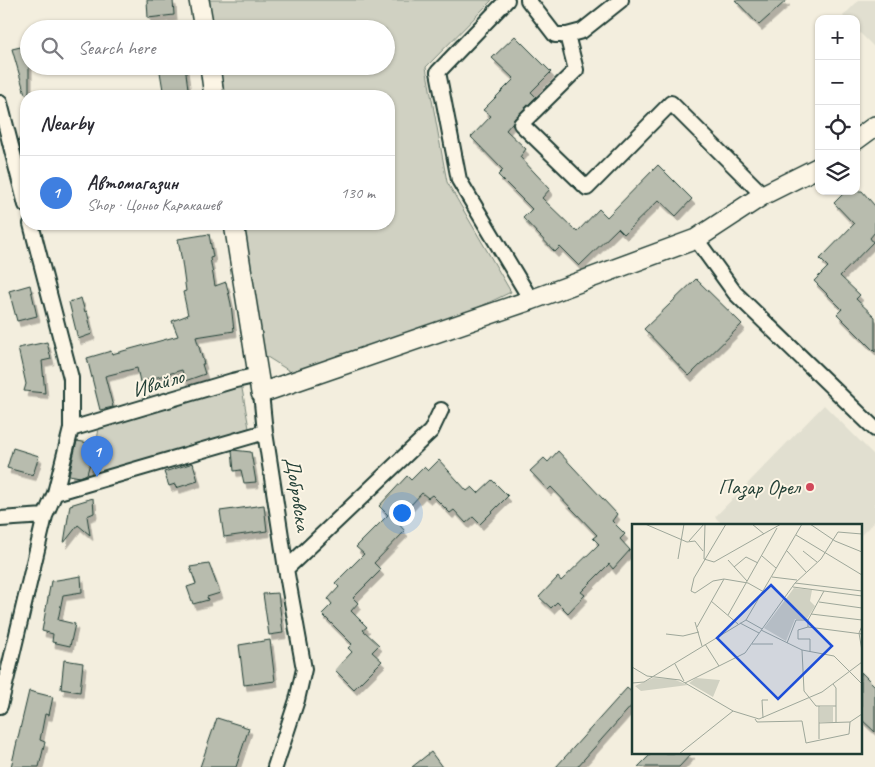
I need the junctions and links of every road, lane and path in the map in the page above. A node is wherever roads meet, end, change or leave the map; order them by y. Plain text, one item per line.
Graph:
1 (199, 0) edge
2 (507, 0) edge
3 (528, 0) edge
4 (621, 0) edge
5 (202, 20) edge
6 (568, 35) junction
7 (211, 75) edge
8 (213, 90) edge
9 (0, 104) edge
10 (875, 126) edge
11 (860, 137) edge
12 (815, 169) edge
13 (20, 182) edge
14 (763, 195) junction
15 (33, 230) edge
16 (235, 230) edge
17 (696, 239) junction
18 (531, 300) junction
19 (260, 384) junction
20 (441, 410) dead end
21 (70, 429) junction
22 (875, 429) edge
23 (265, 432) junction
24 (55, 493) junction
25 (45, 516) junction
26 (0, 519) edge
27 (286, 569) junction
28 (0, 706) edge
29 (275, 767) edge

1 - 5 street
2 - 18 street
3 - 6 street
4 - 6 street
6 - 14 street
7 - 8 street
9 - 13 street
10 - 11 street
12 - 14 street
14 - 17 street
15 - 21 street
16 - 19 street, Добровска
17 - 18 street
17 - 22 street
18 - 19 street
19 - 21 street, Ивайло
19 - 23 street, Добровска
20 - 27 street
21 - 24 street
23 - 24 street
23 - 27 street, Добровска
24 - 25 street
25 - 26 street
25 - 28 street
27 - 29 street, Добровска

